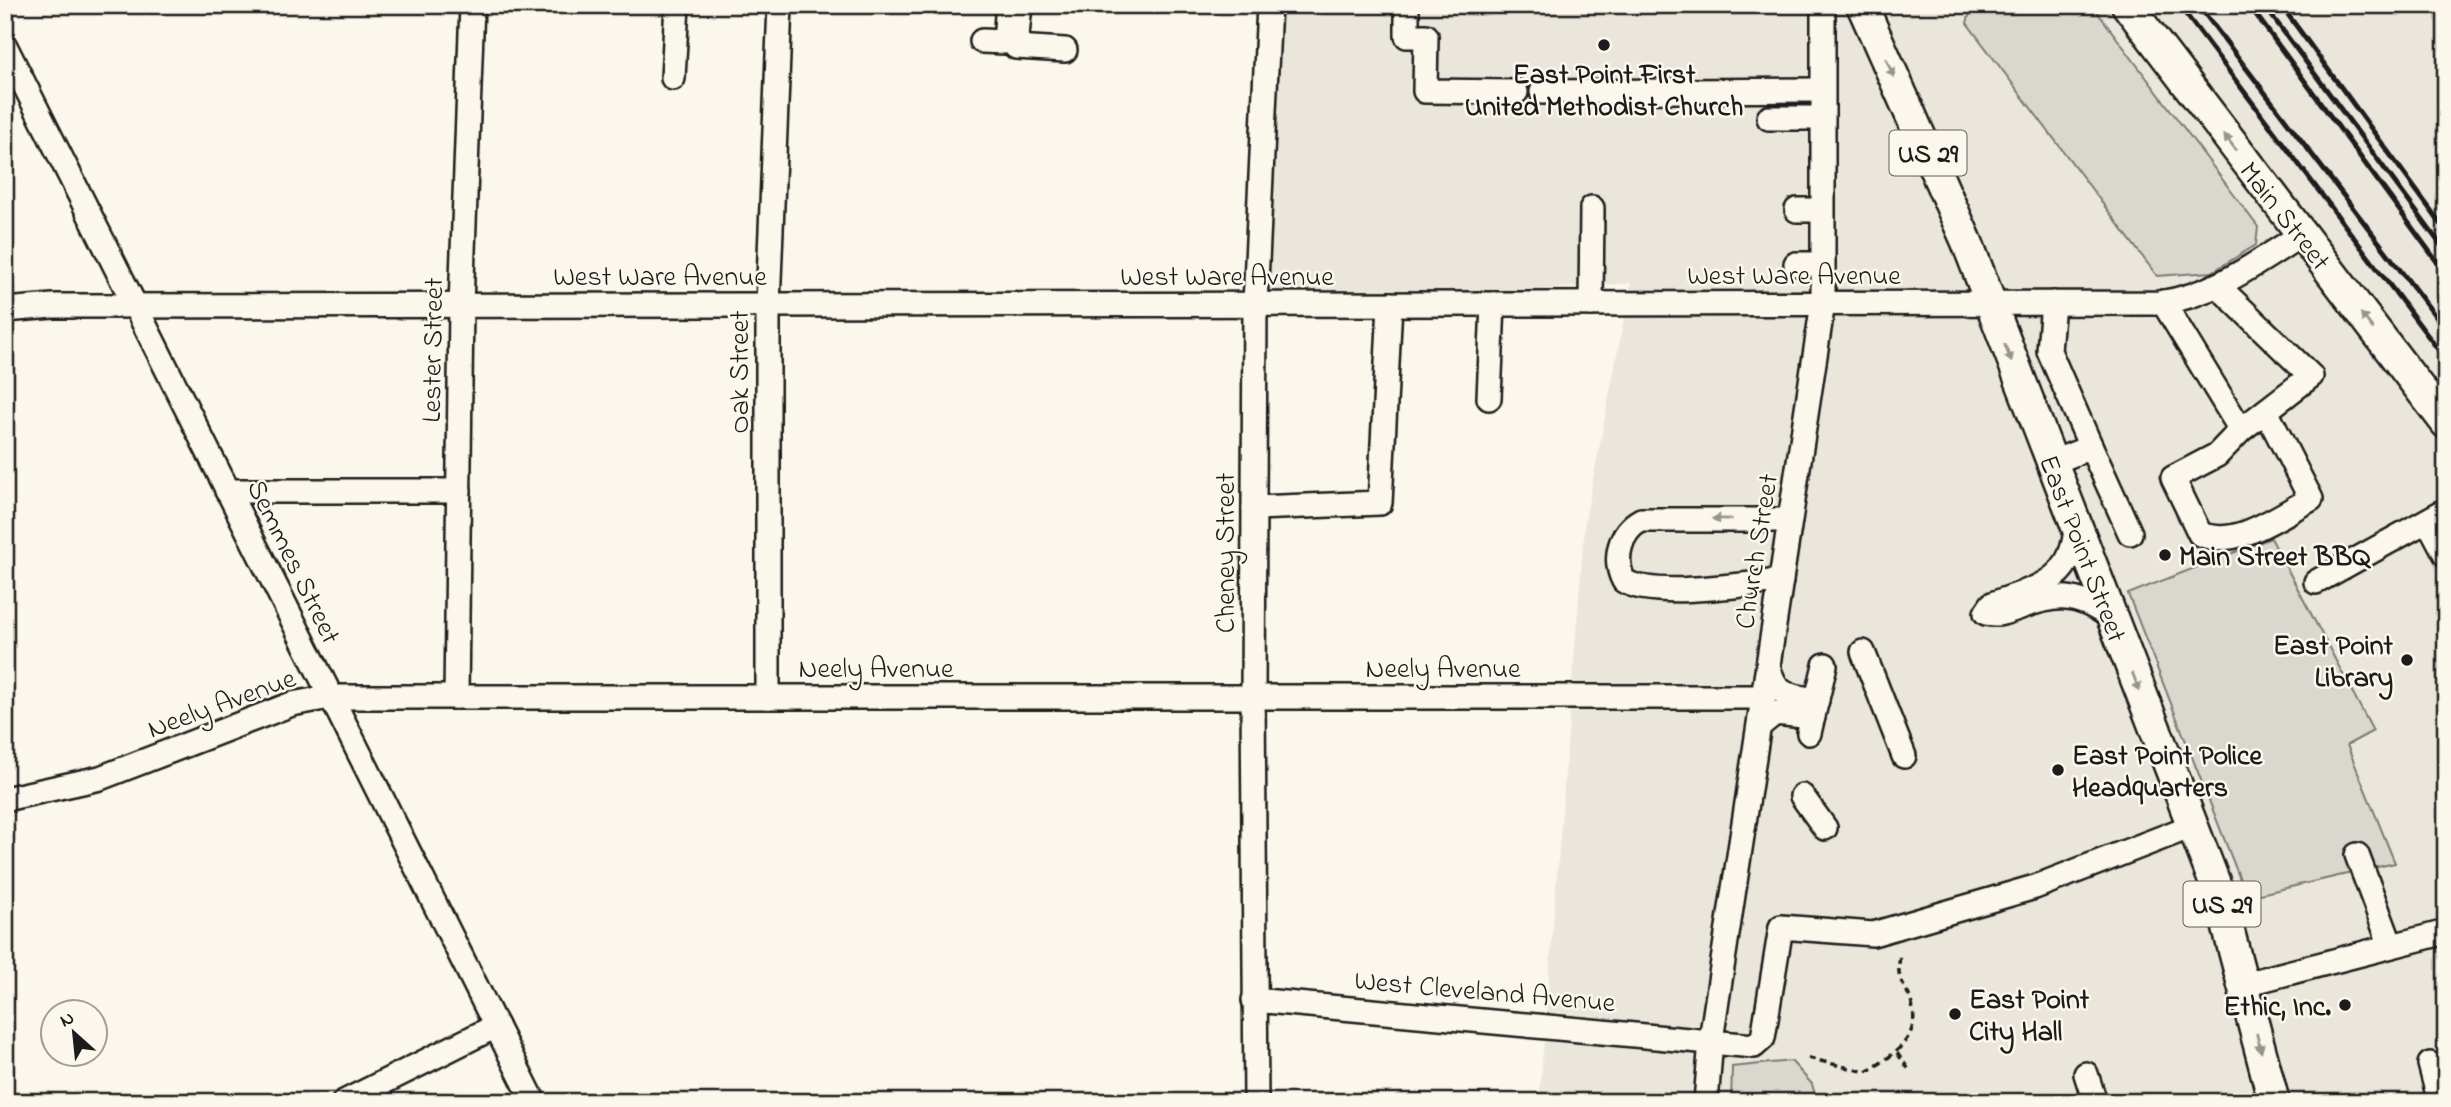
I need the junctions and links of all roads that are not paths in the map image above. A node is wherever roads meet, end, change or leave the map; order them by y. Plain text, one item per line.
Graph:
1 (472, 5) edge
2 (677, 5) edge
3 (780, 5) edge
4 (1008, 5) edge
5 (1020, 5) edge
6 (1407, 5) edge
7 (1823, 5) edge
8 (1862, 5) edge
9 (2127, 5) edge
10 (1275, 20) edge
11 (982, 41) dead end
12 (5, 46) edge
13 (1065, 50) dead end
14 (673, 78) dead end
15 (1822, 90) junction
16 (1516, 92) dead end
17 (1542, 92) dead end
18 (1769, 117) dead end
19 (1822, 118) junction
20 (1592, 208) dead end
21 (1797, 209) dead end
22 (1822, 210) junction
23 (2301, 235) junction
24 (1796, 264) dead end
25 (1822, 264) junction
26 (2220, 287) junction
27 (2163, 302) junction
28 (1822, 303) junction
29 (1989, 303) junction
30 (2053, 303) junction
31 (1255, 304) junction
32 (1390, 304) junction
33 (1493, 304) junction
34 (1591, 304) junction
35 (768, 305) junction
36 (135, 306) junction
37 (461, 306) junction
38 (5, 310) edge
39 (1489, 398) dead end
40 (2266, 411) junction
41 (2446, 423) edge
42 (2241, 430) junction
43 (2091, 447) junction
44 (2051, 463) junction
45 (227, 491) junction
46 (458, 491) junction
47 (1254, 508) junction
48 (2437, 515) edge
49 (1790, 520) junction
50 (2076, 527) junction
51 (2130, 533) dead end
52 (2446, 555) edge
53 (1781, 581) junction
54 (2316, 582) dead end
55 (2112, 618) junction
56 (1863, 652) dead end
57 (1768, 665) junction
58 (1825, 665) dead end
59 (330, 697) junction
60 (456, 697) junction
61 (768, 697) junction
62 (1253, 697) junction
63 (1764, 697) junction
64 (1813, 717) junction
65 (1759, 726) junction
66 (1904, 756) dead end
67 (10, 792) edge
68 (1802, 796) dead end
69 (2192, 826) junction
70 (1825, 828) dead end
71 (2357, 855) dead end
72 (2446, 932) edge
73 (2391, 946) junction
74 (2245, 984) junction
75 (1254, 1000) junction
76 (496, 1026) junction
77 (1711, 1040) junction
78 (2430, 1063) dead end
79 (2085, 1074) dead end
80 (2279, 1097) edge
81 (344, 1102) edge
82 (534, 1102) edge
83 (1256, 1102) edge
84 (1706, 1102) edge
85 (2095, 1102) edge
86 (2440, 1102) edge

1 - 37 street, Lester Street
2 - 14 street
3 - 35 street, Oak Street
4 - 11 street
5 - 13 street
6 - 16 street
7 - 15 street, Church Street
8 -> 29 main road, East Point Street / US 29
23 -> 9 main road, Main Street
10 - 31 street, Cheney Street
12 - 36 street, Semmes Street
15 - 17 street
15 - 19 street, Church Street
18 - 19 street
19 - 22 street, Church Street
20 - 34 street
21 - 22 street
22 - 25 street, Church Street
23 - 26 street, West Ware Avenue
41 -> 23 main road, Main Street
24 - 25 street
25 - 28 street, Church Street
26 - 27 street, West Ware Avenue
26 - 40 street
27 - 30 street, West Ware Avenue
27 - 42 street
28 - 29 street, West Ware Avenue
28 - 34 street, West Ware Avenue
28 - 49 street, Church Street
29 - 30 street, West Ware Avenue
29 -> 44 main road, East Point Street / US 29
30 - 43 street
31 - 32 street, West Ware Avenue
31 - 35 street, West Ware Avenue
31 - 47 street, Cheney Street
32 - 33 street, West Ware Avenue
32 - 47 street
33 - 34 street, West Ware Avenue
33 - 39 street
35 - 37 street, West Ware Avenue
35 - 61 street, Oak Street
36 - 37 street, West Ware Avenue
36 - 38 street, West Ware Avenue
36 - 45 street, Semmes Street
37 - 46 street, Lester Street
40 - 42 street
40 - 42 street
43 - 44 street
43 - 51 street
44 - 50 main road, East Point Street / US 29
45 - 46 street
45 - 59 street, Semmes Street
46 - 60 street, Lester Street
47 - 62 street, Cheney Street
48 - 52 street
48 - 54 street
49 - 53 street, Church Street
49 -> 53 street
50 - 55 main road, East Point Street / US 29
50 - 55 street
53 - 57 street, Church Street
55 -> 69 main road, East Point Street / US 29
56 - 66 street
57 - 63 street, Church Street
57 - 64 street
58 - 64 street
59 - 60 street, Neely Avenue
59 - 67 street, Neely Avenue
59 - 76 street, Semmes Street
60 - 61 street, Neely Avenue
61 - 62 street, Neely Avenue
62 - 63 street, Neely Avenue
62 - 75 street, Cheney Street
63 - 65 street, Church Street
64 - 65 street
65 - 77 street, Church Street
68 - 70 street
69 - 74 main road, East Point Street / US 29
69 - 77 street, West Cleveland Avenue
71 - 73 street
72 - 73 street
73 - 74 street
74 -> 80 main road, East Point Street / US 29
75 - 77 street, West Cleveland Avenue
75 - 83 street, Cheney Street
76 - 81 street
76 - 82 street, Semmes Street
77 - 84 street, Church Street
78 - 86 street
79 - 85 street

